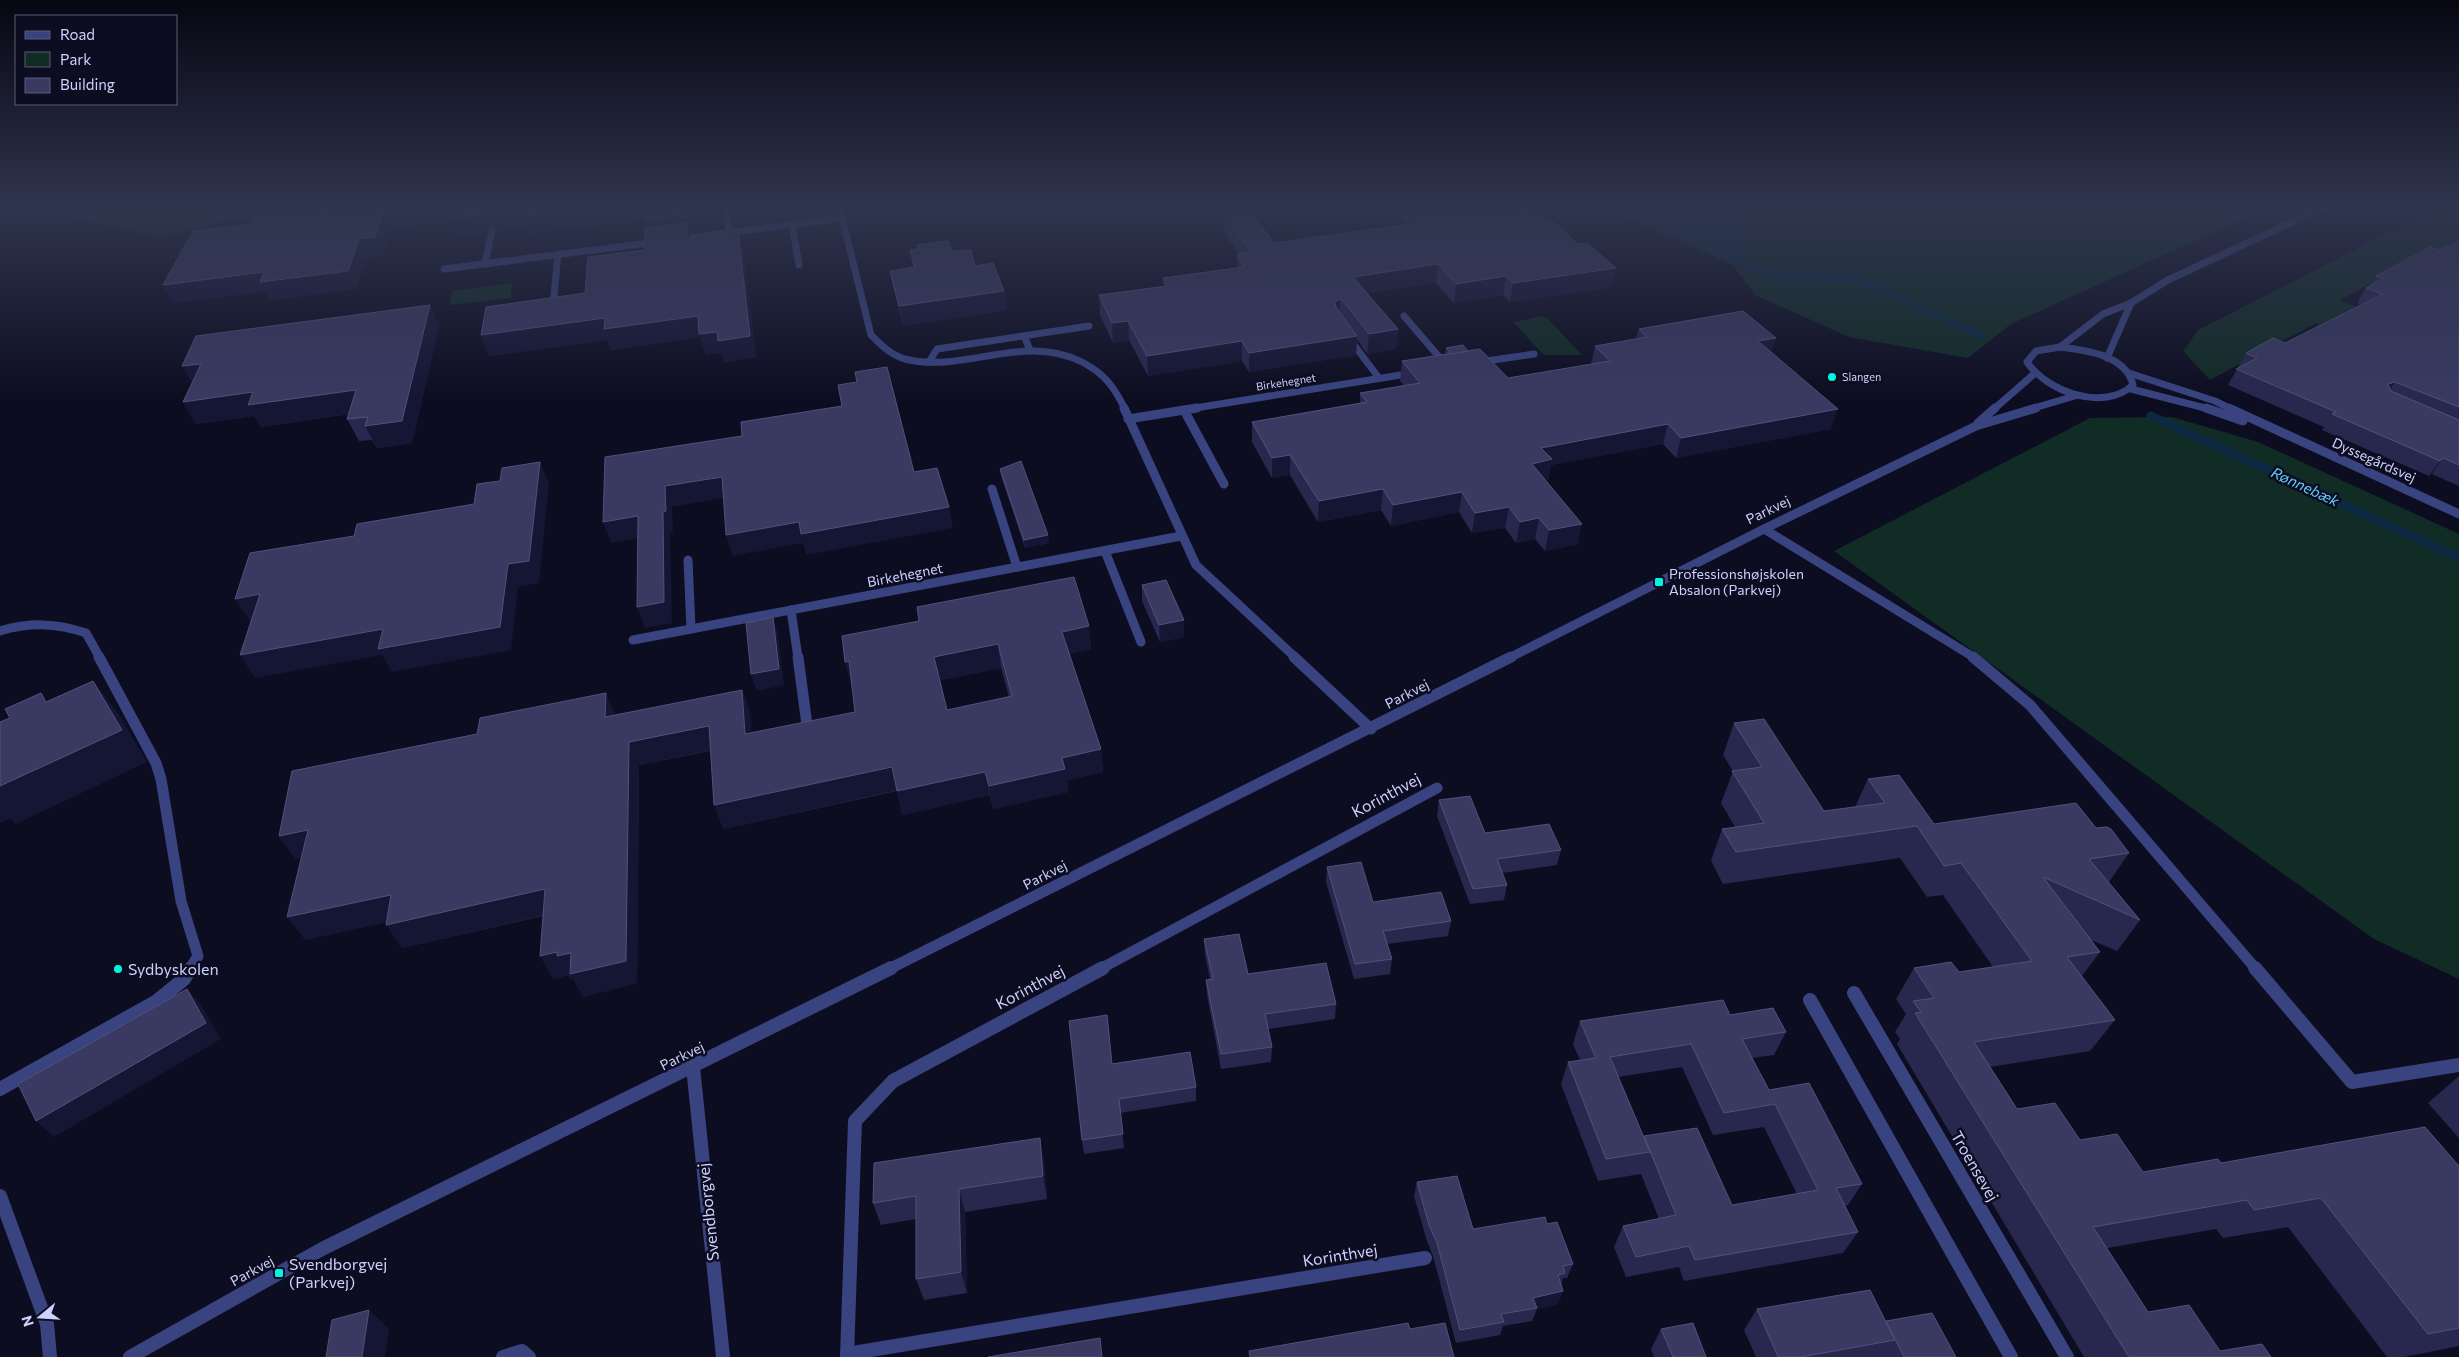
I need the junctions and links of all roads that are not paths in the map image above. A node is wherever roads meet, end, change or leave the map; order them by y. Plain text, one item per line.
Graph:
1 (556, 272) edge
2 (856, 272) edge
3 (2184, 272) edge
4 (2131, 303) junction
5 (553, 306) edge
6 (1404, 316) dead end
7 (1089, 326) dead end
8 (1344, 332) edge
9 (1024, 336) junction
10 (2060, 347) junction
11 (1030, 350) junction
12 (1534, 354) dead end
13 (2107, 358) junction
14 (929, 362) junction
15 (1465, 364) edge
16 (1448, 367) edge
17 (1422, 372) edge
18 (2129, 373) junction
19 (2034, 374) junction
20 (1379, 378) junction
21 (2130, 389) junction
22 (2078, 395) junction
23 (1184, 410) junction
24 (1128, 419) junction
25 (1976, 426) junction
26 (2277, 432) junction
27 (1224, 484) dead end
28 (992, 488) dead end
29 (2459, 514) edge
30 (1764, 529) junction
31 (1181, 536) junction
32 (1105, 551) junction
33 (688, 560) dead end
34 (1017, 567) junction
35 (791, 610) junction
36 (691, 629) junction
37 (0, 631) edge
38 (633, 640) dead end
39 (1141, 642) dead end
40 (807, 725) edge
41 (1371, 729) junction
42 (1436, 788) dead end
43 (1854, 993) dead end
44 (1810, 1000) dead end
45 (2459, 1065) edge
46 (693, 1068) junction
47 (0, 1089) edge
48 (0, 1196) edge
49 (1425, 1258) dead end
50 (847, 1356) edge
51 (50, 1357) edge
52 (130, 1357) edge
53 (503, 1357) edge
54 (529, 1357) edge
55 (723, 1357) edge
56 (2011, 1357) edge
57 (2067, 1357) edge

1 - 5 street
2 - 14 street
3 - 4 street
4 - 10 street
4 - 13 street
6 - 16 street
7 - 9 street
8 - 20 street
9 - 11 street
9 - 14 street
10 - 13 street, Dyssegårdsvej
10 - 19 street
11 - 14 street
11 - 24 street
12 - 15 street
13 - 18 street, Dyssegårdsvej
17 - 20 street, Birkehegnet
18 - 21 street
18 - 26 street, Dyssegårdsvej
19 - 22 street
19 - 25 street, Parkvej
20 - 23 street, Birkehegnet
21 - 22 street
21 - 26 street, Dyssegårdsvej
22 - 25 street, Parkvej
23 - 24 street, Birkehegnet
23 - 27 street
24 - 31 street
25 - 30 street, Parkvej
26 - 29 street, Dyssegårdsvej
28 - 34 street
30 - 41 street, Parkvej
30 - 45 street
31 - 32 street, Birkehegnet
31 - 41 street
32 - 34 street, Birkehegnet
32 - 39 street
33 - 36 street
34 - 35 street, Birkehegnet
35 - 36 street, Birkehegnet
35 - 40 street
36 - 38 street, Birkehegnet
37 - 47 street
41 - 46 street, Parkvej
42 - 50 street, Korinthvej
43 - 57 street, Troensevej
44 - 56 street
46 - 52 street, Parkvej
46 - 55 street, Svendborgvej
48 - 51 street
49 - 50 street, Korinthvej
53 - 54 street

